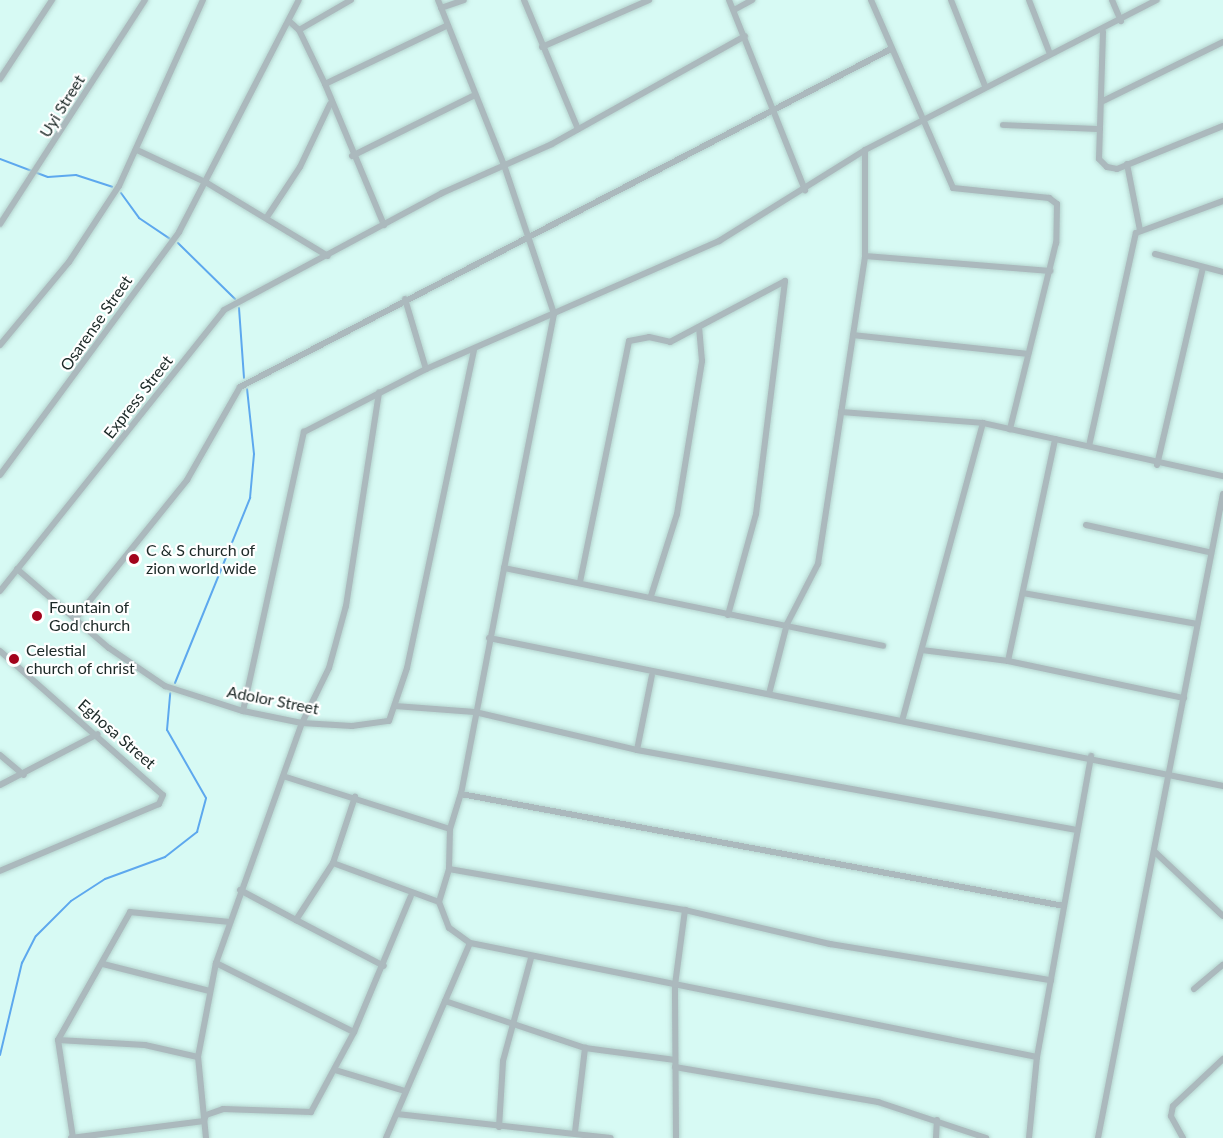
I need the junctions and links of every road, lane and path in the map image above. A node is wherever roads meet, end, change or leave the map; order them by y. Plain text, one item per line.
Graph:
1 (52, 0) edge
2 (145, 0) edge
3 (203, 0) edge
4 (299, 0) edge
5 (351, 0) edge
6 (438, 0) edge
7 (464, 0) edge
8 (524, 0) edge
9 (649, 0) edge
10 (729, 0) edge
11 (752, 0) edge
12 (872, 0) edge
13 (951, 0) edge
14 (1029, 0) edge
15 (1112, 0) edge
16 (1157, 0) edge
17 (441, 8) junction
18 (734, 10) junction
19 (289, 21) junction
20 (1121, 21) junction
21 (448, 25) junction
22 (299, 30) junction
23 (1103, 32) junction
24 (745, 36) junction
25 (1223, 42) edge
26 (542, 47) junction
27 (891, 49) junction
28 (1050, 54) junction
29 (1, 77) edge
30 (325, 84) junction
31 (985, 86) junction
32 (473, 96) junction
33 (1101, 102) junction
34 (330, 104) junction
35 (770, 112) junction
36 (922, 119) junction
37 (1003, 125) dead end
38 (1223, 126) edge
39 (578, 129) junction
40 (1100, 129) junction
41 (137, 150) junction
42 (865, 150) junction
43 (352, 156) junction
44 (1127, 164) junction
45 (504, 165) junction
46 (207, 183) junction
47 (805, 190) junction
48 (1223, 201) edge
49 (267, 217) junction
50 (0, 224) edge
51 (384, 225) junction
52 (1140, 230) junction
53 (527, 239) junction
54 (1155, 254) dead end
55 (328, 256) junction
56 (865, 256) junction
57 (1203, 268) junction
58 (1050, 271) junction
59 (1223, 272) edge
60 (405, 299) junction
61 (555, 314) junction
62 (699, 330) junction
63 (853, 335) junction
64 (0, 345) edge
65 (474, 350) junction
66 (1028, 354) junction
67 (426, 369) junction
68 (379, 393) junction
69 (841, 412) junction
70 (983, 423) junction
71 (1010, 429) junction
72 (1054, 439) junction
73 (1089, 446) junction
74 (1156, 465) junction
75 (0, 475) edge
76 (1223, 476) edge
77 (1223, 494) edge
78 (1219, 524) edge
79 (1086, 525) dead end
80 (1209, 552) junction
81 (504, 568) junction
82 (17, 569) junction
83 (580, 582) junction
84 (0, 591) edge
85 (1023, 593) junction
86 (651, 596) junction
87 (728, 615) junction
88 (75, 619) junction
89 (787, 624) junction
90 (1197, 624) junction
91 (489, 638) junction
92 (883, 646) dead end
93 (922, 650) junction
94 (0, 651) edge
95 (1008, 661) junction
96 (652, 675) junction
97 (769, 694) junction
98 (1184, 698) junction
99 (395, 705) junction
100 (243, 711) junction
101 (475, 712) junction
102 (902, 721) junction
103 (302, 723) junction
104 (98, 734) junction
105 (637, 750) junction
106 (0, 755) edge
107 (1091, 756) junction
108 (24, 775) junction
109 (1171, 775) junction
110 (286, 777) junction
111 (0, 785) edge
112 (1223, 786) edge
113 (460, 794) junction
114 (355, 797) junction
115 (450, 829) junction
116 (1077, 830) junction
117 (1155, 852) junction
118 (333, 863) junction
119 (449, 869) junction
120 (0, 871) edge
121 (240, 890) junction
122 (411, 896) junction
123 (439, 902) junction
124 (1064, 906) junction
125 (685, 910) junction
126 (1223, 916) edge
127 (296, 920) junction
128 (230, 922) junction
129 (470, 943) junction
130 (531, 957) junction
131 (216, 963) junction
132 (103, 964) junction
133 (1223, 965) edge
134 (384, 966) junction
135 (1051, 980) junction
136 (675, 985) junction
137 (1194, 989) dead end
138 (210, 991) junction
139 (445, 1001) junction
140 (513, 1024) junction
141 (354, 1032) junction
142 (58, 1040) junction
143 (585, 1048) junction
144 (198, 1057) junction
145 (1037, 1057) junction
146 (1223, 1059) edge
147 (675, 1064) junction
148 (335, 1070) junction
149 (405, 1091) junction
150 (397, 1114) junction
151 (937, 1120) junction
152 (204, 1121) junction
153 (499, 1127) junction
154 (575, 1132) junction
155 (72, 1138) edge
156 (206, 1138) edge
157 (386, 1138) edge
158 (611, 1138) edge
159 (676, 1138) edge
160 (936, 1138) edge
161 (986, 1138) edge
162 (1029, 1138) edge
163 (1098, 1138) edge
164 (1183, 1138) edge

1 - 29 street
2 - 50 street, Uyi Street
3 - 41 street
4 - 19 street, Osarense Street
5 - 22 street
6 - 17 street
7 - 17 street
8 - 26 street
9 - 26 street
10 - 18 street
11 - 18 street
12 - 27 street
13 - 31 street
14 - 28 street
15 - 20 street
16 - 20 street
17 - 21 street
18 - 24 street
19 - 22 street
19 - 46 street, Osarense Street
20 - 23 street
21 - 30 street
21 - 32 street
22 - 30 street
23 - 28 street
23 - 33 street
24 - 35 street
24 - 39 street, Express Street
25 - 33 street
26 - 39 street
27 - 35 street
27 - 36 street
28 - 31 street
30 - 34 street
31 - 36 street
32 - 43 street
32 - 45 street
33 - 40 street
34 - 43 street
34 - 49 street
35 - 47 street
35 - 53 street
36 - 42 street
36 - 58 street
37 - 40 street
38 - 44 street
39 - 45 street, Express Street
40 - 44 street
41 - 46 street
41 - 64 street
42 - 47 street
42 - 56 street
43 - 51 street
44 - 52 street
45 - 51 street, Express Street
45 - 53 street
46 - 49 street
46 - 75 street, Osarense Street
47 - 61 street
48 - 52 street
49 - 55 street
51 - 55 street, Express Street
52 - 73 street
53 - 60 street
53 - 61 street
54 - 57 street
55 - 82 street, Express Street
56 - 58 street
56 - 63 street
57 - 59 street
57 - 74 street
58 - 66 street
60 - 67 street
60 - 88 street
61 - 65 street
61 - 81 street
62 - 83 street
62 - 86 street
62 - 87 street
63 - 66 street
63 - 69 street
65 - 67 street
65 - 99 street
66 - 71 street
67 - 68 street
68 - 100 street
68 - 103 street
69 - 70 street
69 - 89 street
70 - 71 street
70 - 93 street
71 - 72 street
72 - 73 street
72 - 85 street
73 - 74 street
74 - 76 street
77 - 78 street
78 - 80 street
79 - 80 street
80 - 90 street
81 - 83 street
81 - 91 street
82 - 84 street, Express Street
82 - 88 street, Adolor Street
83 - 86 street
85 - 90 street
85 - 95 street
86 - 87 street
87 - 89 street
88 - 100 street, Adolor Street
89 - 92 street
89 - 97 street
90 - 98 street
91 - 96 street
91 - 101 street
93 - 95 street
93 - 102 street
94 - 104 street, Eghosa Street
95 - 98 street
96 - 97 street
96 - 105 street
97 - 102 street
98 - 109 street
99 - 101 street
99 - 103 street, Adolor Street
100 - 103 street, Adolor Street
101 - 105 street
101 - 113 street
102 - 107 street
103 - 110 street
104 - 108 street
104 - 120 street, Eghosa Street
105 - 116 street
106 - 108 street
107 - 109 street
107 - 116 street
108 - 111 street
109 - 112 street
109 - 117 street
110 - 114 street
110 - 121 street
113 - 115 street
113 - 124 street
114 - 115 street
114 - 118 street
115 - 119 street
116 - 124 street
117 - 126 street
117 - 163 street
118 - 122 street
118 - 127 street
119 - 123 street
119 - 125 street
121 - 127 street
121 - 128 street
122 - 123 street
122 - 134 street
123 - 129 street
124 - 135 street
125 - 135 street
125 - 136 street
127 - 134 street
128 - 131 street
128 - 132 street
129 - 130 street
129 - 139 street
130 - 136 street
130 - 140 street
131 - 138 street
131 - 141 street
132 - 138 street
132 - 142 street
133 - 137 street
134 - 141 street
135 - 145 street
136 - 145 street
136 - 147 street
138 - 144 street
139 - 140 street
139 - 149 street
140 - 143 street
140 - 153 street
141 - 148 street
142 - 144 street
142 - 155 street
143 - 147 street
143 - 154 street
144 - 152 street
145 - 162 street
146 - 164 street
147 - 151 street
147 - 159 street
148 - 149 street
148 - 152 street
149 - 150 street
150 - 153 street
150 - 157 street
151 - 160 street
151 - 161 street
152 - 155 street
152 - 156 street
153 - 154 street
154 - 158 street

